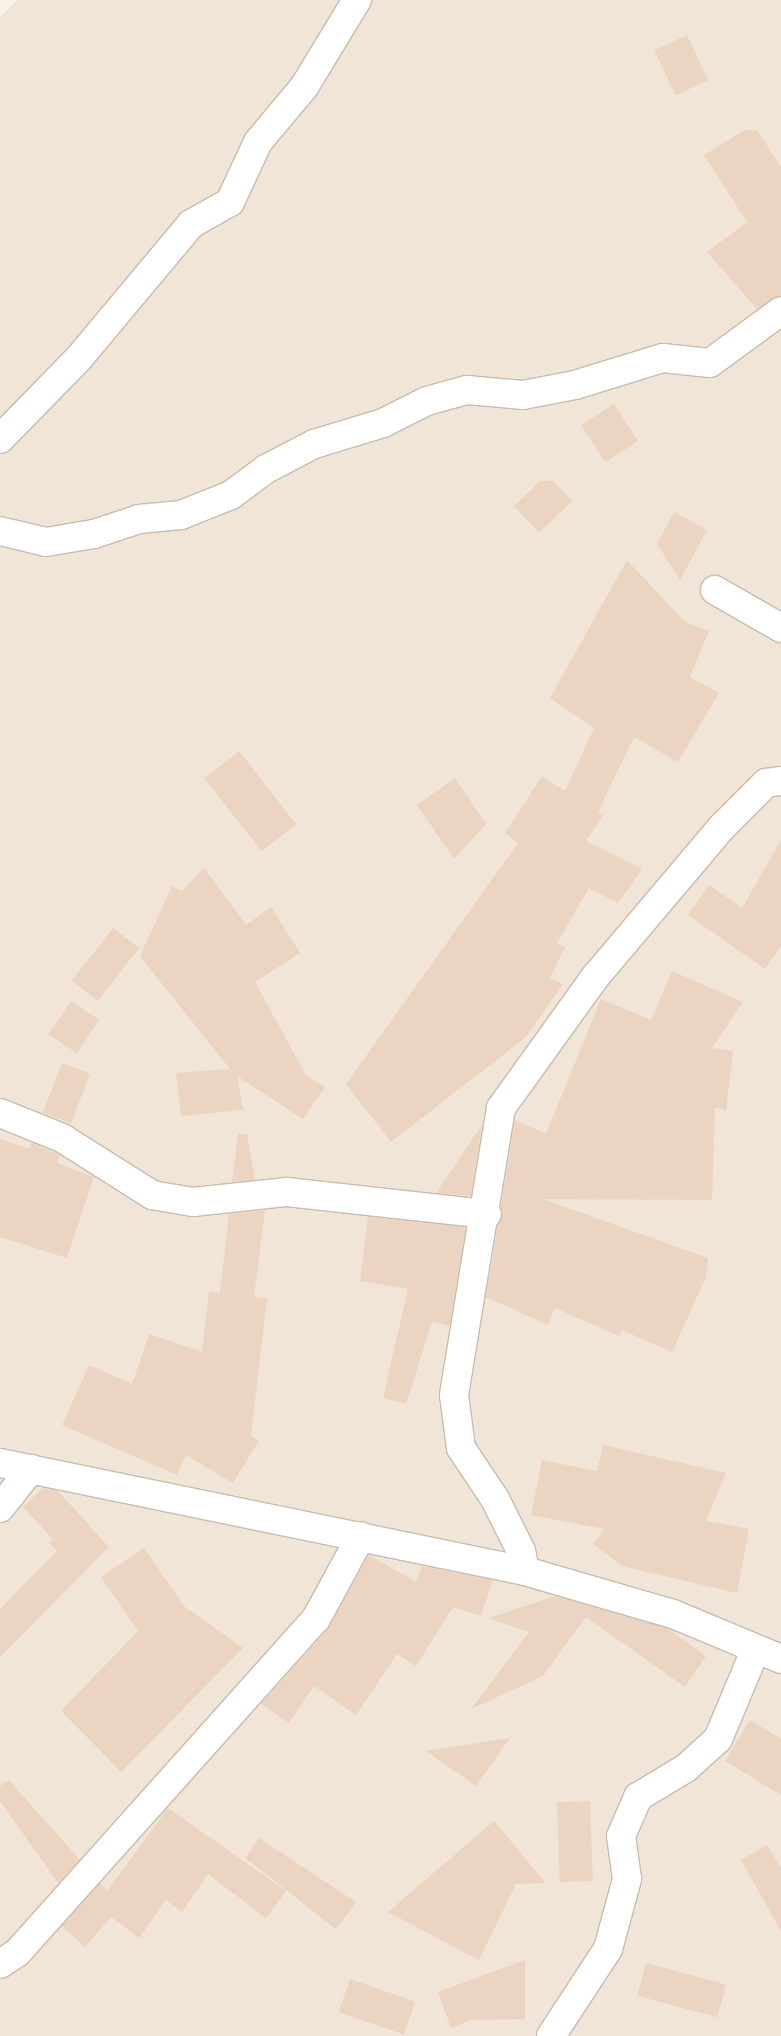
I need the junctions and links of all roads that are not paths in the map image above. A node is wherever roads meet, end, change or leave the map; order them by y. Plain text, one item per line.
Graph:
1 (358, 0) edge
2 (781, 311) edge
3 (0, 439) edge
4 (0, 532) edge
5 (715, 590) dead end
6 (781, 628) edge
7 (781, 781) edge
8 (0, 1113) edge
9 (487, 1214) junction
10 (0, 1463) edge
11 (30, 1469) junction
12 (0, 1508) edge
13 (361, 1536) junction
14 (525, 1572) junction
15 (755, 1651) junction
16 (781, 1659) edge
17 (0, 1964) edge
18 (551, 2036) edge

1 - 3 street
2 - 4 street
5 - 6 street
7 - 9 street
8 - 9 street
9 - 14 street
10 - 11 street
11 - 12 street
11 - 13 street
13 - 14 street
13 - 17 street
14 - 15 street
15 - 16 street
15 - 18 street

